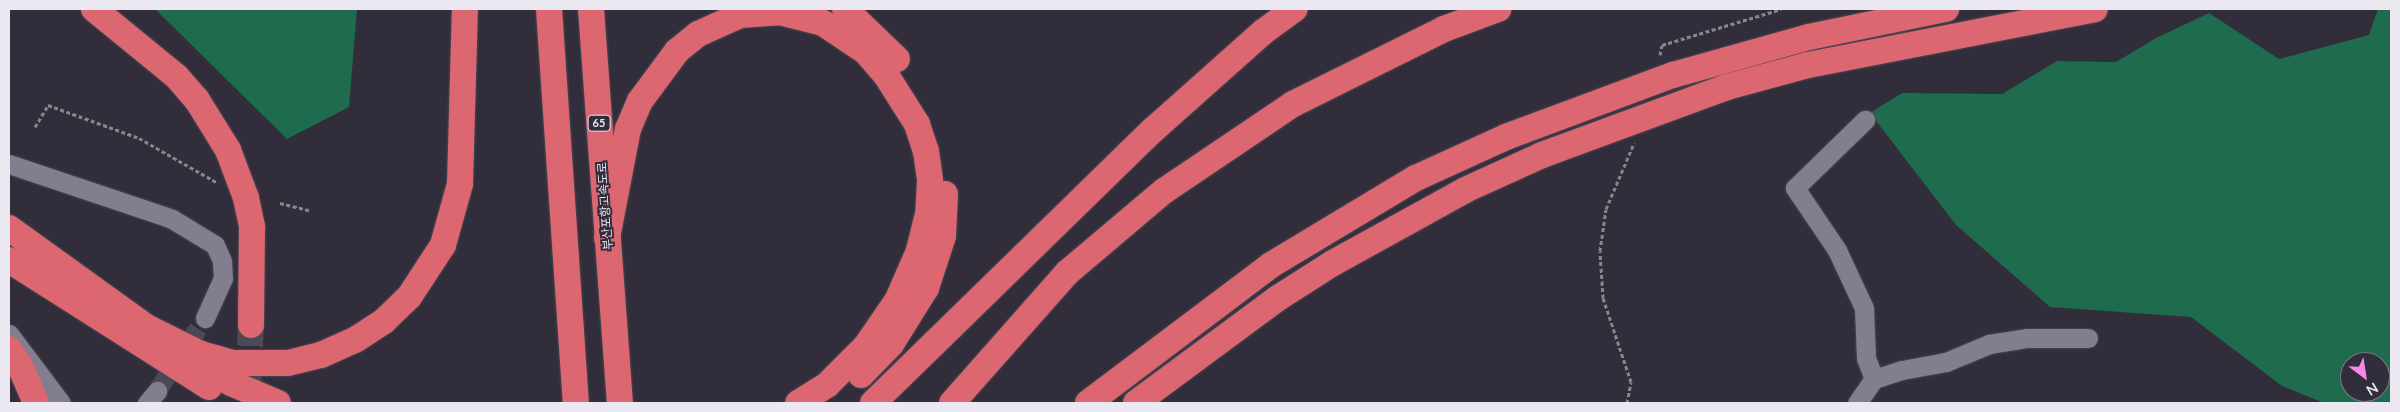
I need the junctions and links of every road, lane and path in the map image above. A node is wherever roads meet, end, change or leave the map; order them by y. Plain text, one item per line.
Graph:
1 (94, 9) edge
2 (465, 9) edge
3 (548, 9) edge
4 (591, 9) edge
5 (845, 9) edge
6 (1295, 9) edge
7 (1498, 9) edge
8 (1781, 9) edge
9 (1946, 9) edge
10 (2095, 9) edge
11 (1660, 56) dead end
12 (1865, 120) dead end
13 (35, 127) dead end
14 (1635, 140) dead end
15 (9, 164) edge
16 (222, 185) dead end
17 (280, 203) dead end
18 (309, 210) dead end
19 (9, 228) edge
20 (607, 238) junction
21 (9, 260) edge
22 (205, 318) tunnel mouth
23 (251, 325) tunnel mouth
24 (142, 326) junction
25 (9, 334) edge
26 (2088, 338) dead end
27 (9, 349) edge
28 (1874, 379) junction
29 (234, 402) edge
30 (36, 403) edge
31 (61, 403) edge
32 (278, 403) edge
33 (576, 403) edge
34 (620, 403) edge
35 (798, 403) edge
36 (828, 403) edge
37 (873, 403) edge
38 (952, 403) edge
39 (1088, 403) edge
40 (1136, 403) edge
41 (1628, 403) edge
42 (1857, 403) edge

1 - 23 highway
2 - 24 highway
3 - 33 highway
4 - 20 highway, 부산포항고속도로 / 65
5 - 36 highway
6 - 37 highway
7 - 38 highway
8 - 11 path
9 - 39 highway
10 - 40 highway
12 - 28 street
13 - 16 path
14 - 41 path
15 - 22 street
17 - 18 path
19 - 24 highway
20 - 34 highway, 부산포항고속도로 / 65
20 - 35 highway
21 - 29 highway
24 - 32 highway
25 - 31 street
26 - 28 street
27 - 30 highway
28 - 42 street

